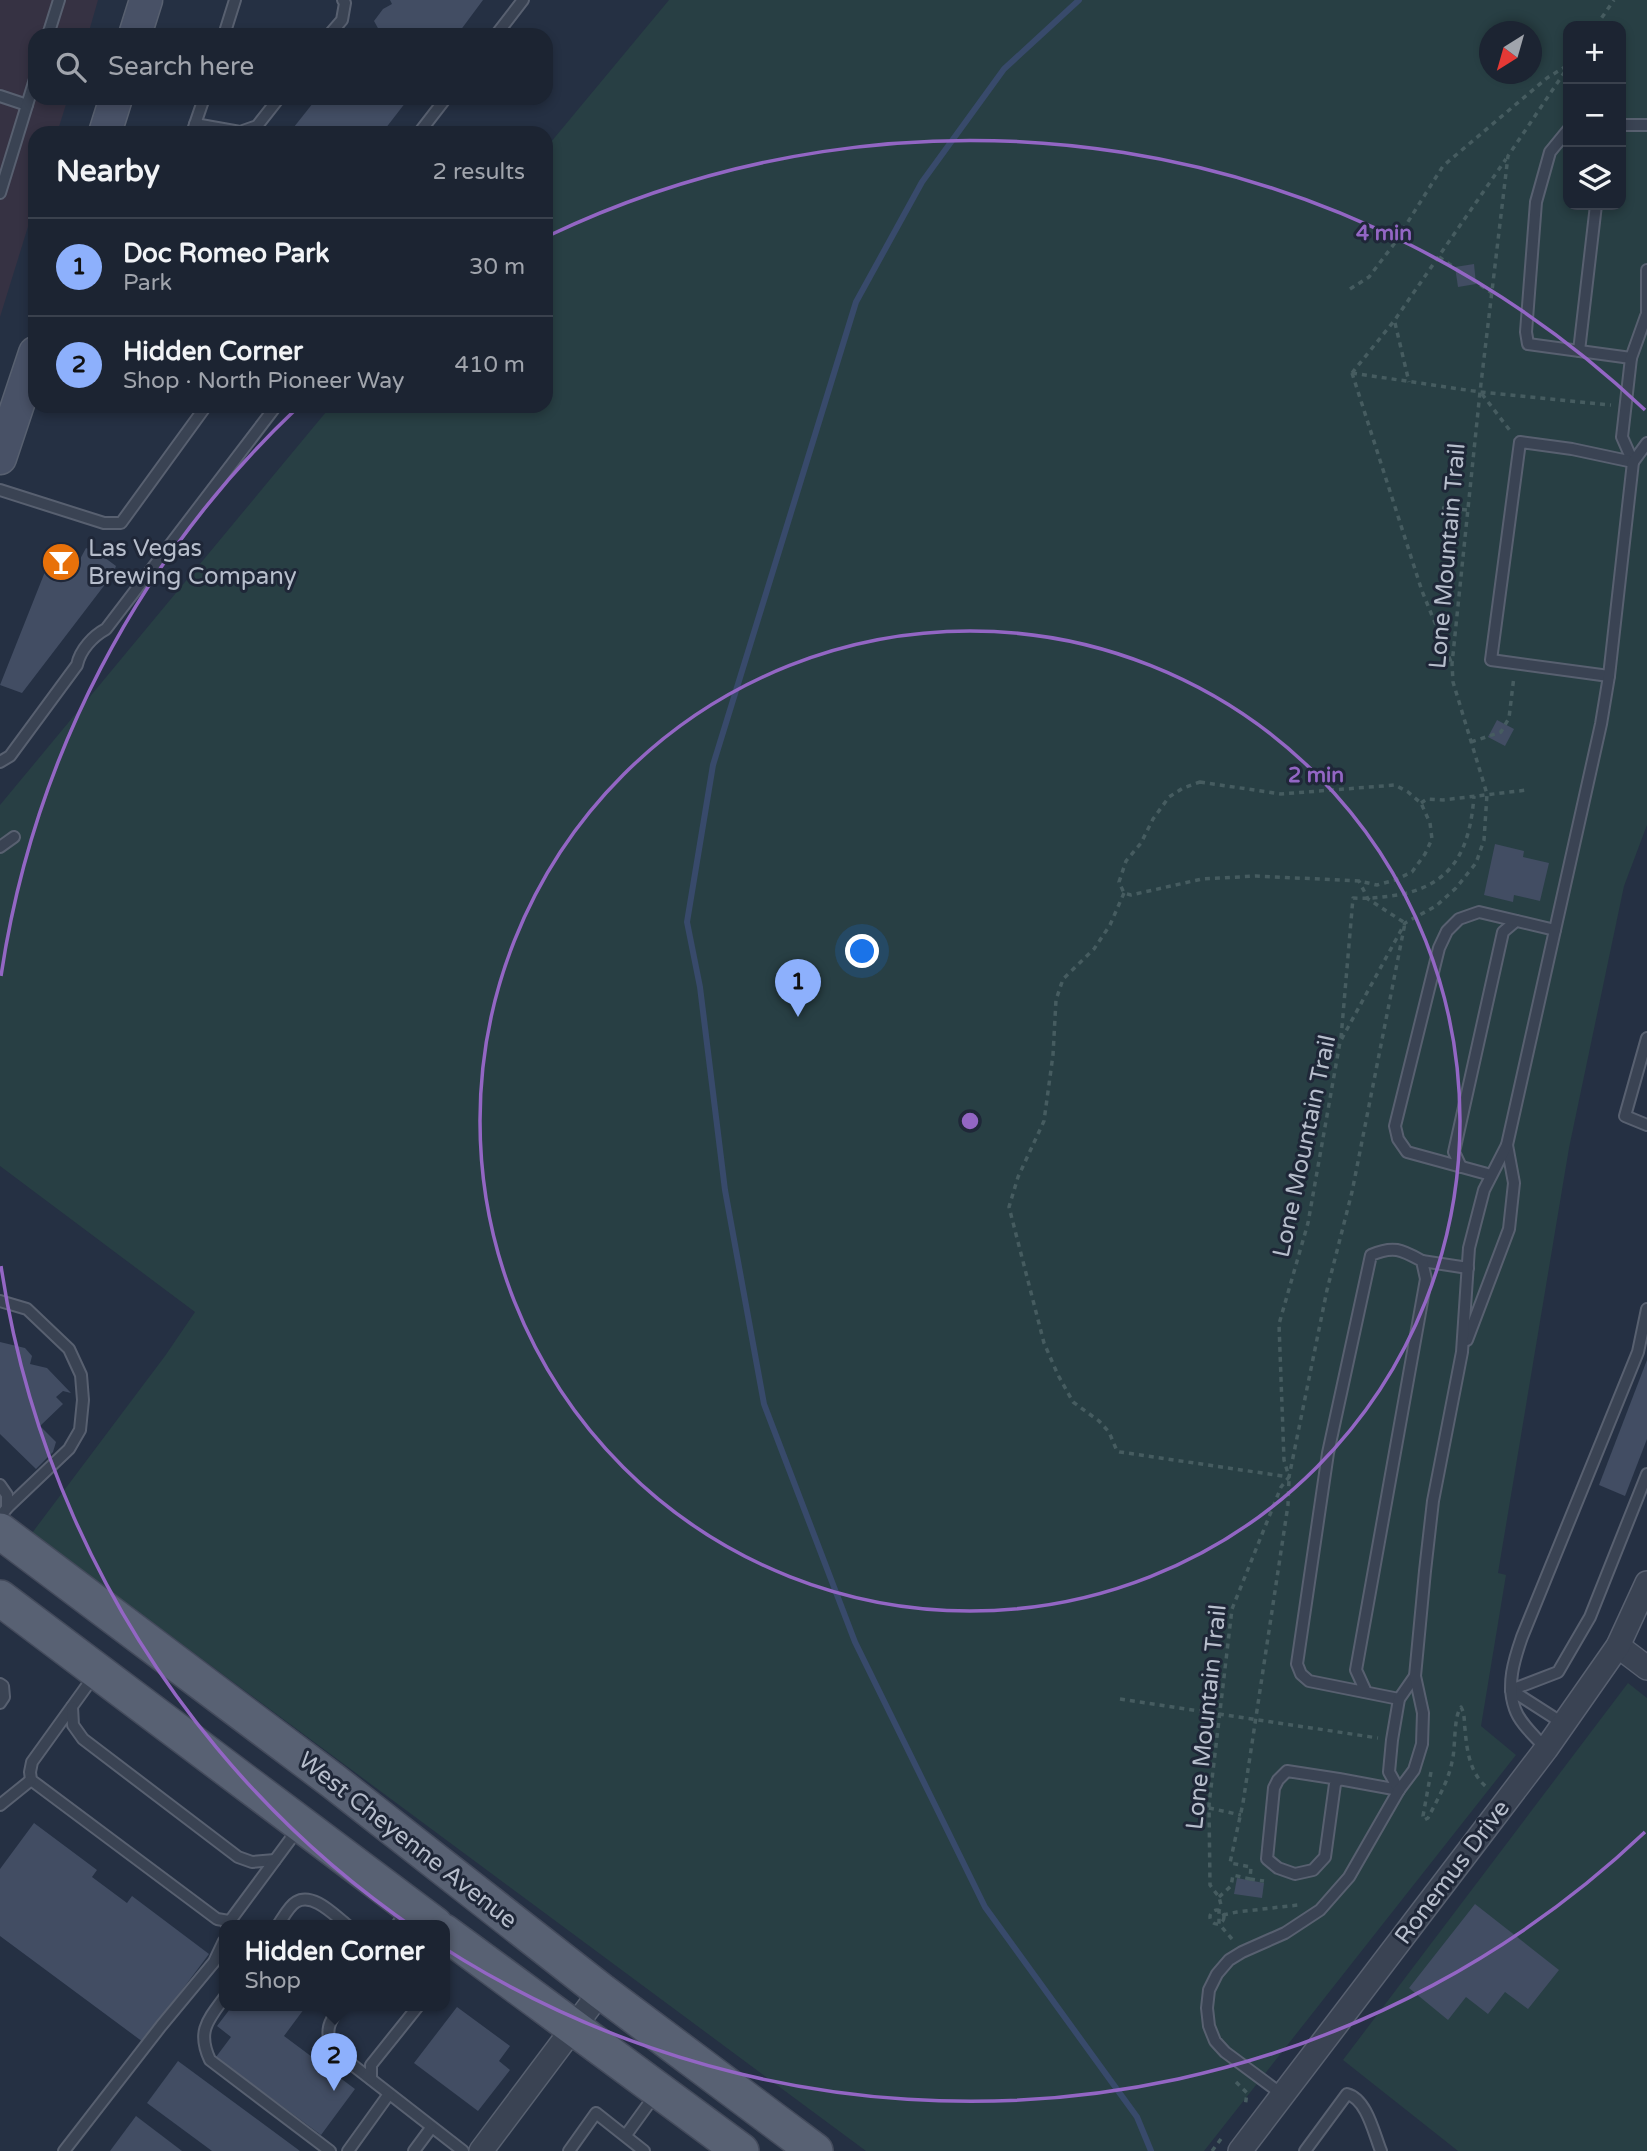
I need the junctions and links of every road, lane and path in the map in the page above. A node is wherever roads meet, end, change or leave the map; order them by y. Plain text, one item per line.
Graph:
1 (59, 0) edge
2 (146, 0) edge
3 (235, 0) edge
4 (343, 0) edge
5 (523, 0) edge
6 (1614, 0) edge
7 (1599, 21) edge
8 (50, 28) edge
9 (137, 28) edge
10 (226, 28) edge
11 (335, 28) edge
12 (501, 28) edge
13 (1563, 69) edge
14 (1563, 74) edge
15 (0, 96) edge
16 (28, 102) edge
17 (27, 105) junction
18 (114, 105) edge
19 (202, 105) edge
20 (274, 105) edge
21 (441, 105) edge
22 (1626, 125) edge
23 (1647, 125) edge
24 (107, 126) edge
25 (195, 126) edge
26 (257, 126) edge
27 (424, 126) edge
28 (1563, 136) edge
29 (1508, 156) junction
30 (0, 193) edge
31 (1595, 210) edge
32 (1439, 257) junction
33 (1647, 270) edge
34 (1350, 289) dead end
35 (1492, 293) junction
36 (1646, 319) edge
37 (1394, 321) junction
38 (1579, 351) junction
39 (1631, 358) junction
40 (28, 373) edge
41 (1352, 373) junction
42 (1409, 382) junction
43 (1480, 392) junction
44 (1626, 406) junction
45 (201, 413) edge
46 (271, 413) edge
47 (1520, 442) junction
48 (1647, 443) edge
49 (1, 451) edge
50 (1633, 462) junction
51 (0, 490) edge
52 (1443, 508) dead end
53 (1468, 510) junction
54 (1452, 664) junction
55 (1515, 664) junction
56 (1609, 676) junction
57 (1471, 742) junction
58 (0, 762) edge
59 (1527, 789) dead end
60 (1487, 794) junction
61 (1474, 796) junction
62 (1421, 803) junction
63 (14, 837) dead end
64 (0, 847) edge
65 (1359, 881) junction
66 (1124, 893) junction
67 (1368, 899) junction
68 (1516, 920) junction
69 (1405, 923) junction
70 (1555, 930) junction
71 (1647, 1038) edge
72 (1340, 1042) junction
73 (1647, 1125) edge
74 (1507, 1145) junction
75 (1461, 1167) junction
76 (1491, 1175) junction
77 (1422, 1261) junction
78 (1468, 1268) junction
79 (0, 1301) edge
80 (1647, 1309) edge
81 (1644, 1333) edge
82 (1462, 1352) junction
83 (1647, 1474) edge
84 (1289, 1477) junction
85 (0, 1485) edge
86 (2, 1519) edge
87 (1647, 1583) edge
88 (0, 1598) edge
89 (1618, 1646) junction
90 (1647, 1668) edge
91 (97, 1672) junction
92 (1415, 1676) junction
93 (0, 1684) edge
94 (1511, 1690) junction
95 (1366, 1692) junction
96 (1120, 1699) dead end
97 (1399, 1699) junction
98 (0, 1703) edge
99 (72, 1707) junction
100 (1219, 1713) junction
101 (1256, 1719) junction
102 (1563, 1724) junction
103 (1392, 1740) junction
104 (1422, 1744) junction
105 (1546, 1749) junction
106 (1339, 1779) junction
107 (31, 1780) junction
108 (332, 1781) junction
109 (1399, 1790) junction
110 (1491, 1790) dead end
111 (0, 1805) edge
112 (1209, 1808) junction
113 (1241, 1815) junction
114 (302, 1824) junction
115 (275, 1860) junction
116 (1250, 1879) junction
117 (1264, 1881) dead end
118 (1219, 1897) junction
119 (1296, 1910) dead end
120 (1219, 1911) junction
121 (1223, 1915) junction
122 (414, 1919) edge
123 (220, 1920) edge
124 (230, 1920) edge
125 (282, 1920) edge
126 (340, 1920) edge
127 (1219, 1924) junction
128 (450, 1936) edge
129 (1242, 1936) dead end
130 (1233, 1941) junction
131 (1225, 1947) dead end
132 (219, 1952) edge
133 (601, 1991) junction
134 (219, 2005) edge
135 (337, 2011) edge
136 (414, 2011) edge
137 (574, 2027) junction
138 (371, 2079) junction
139 (1235, 2080) dead end
140 (660, 2090) junction
141 (389, 2094) junction
142 (1283, 2095) junction
143 (1239, 2115) dead end
144 (431, 2127) junction
145 (626, 2135) junction
146 (1233, 2142) edge
147 (736, 2149) edge
148 (64, 2151) edge
149 (330, 2151) edge
150 (348, 2151) edge
151 (414, 2151) edge
152 (463, 2151) edge
153 (481, 2151) edge
154 (569, 2151) edge
155 (644, 2151) edge
156 (815, 2151) edge
157 (1212, 2151) edge
158 (1305, 2151) edge
159 (1381, 2151) edge

1 - 8 lane
2 - 9 main road
3 - 10 lane
4 - 11 lane
5 - 12 lane
6 - 7 path
13 - 34 path
14 - 29 path, Lone Mountain Trail
15 - 17 lane
16 - 17 lane
17 - 30 lane
18 - 24 main road
19 - 25 lane
20 - 26 lane
21 - 27 lane
22 - 23 lane
28 - 38 lane
29 - 32 path
29 - 35 path, Lone Mountain Trail
31 - 38 lane
32 - 35 path
32 - 37 path
33 - 36 lane
35 - 43 path, Lone Mountain Trail
36 - 39 lane
37 - 41 path
37 - 42 path
38 - 39 lane
39 - 44 lane
40 - 49 main road
41 - 42 path
41 - 54 path
42 - 43 path
43 - 44 path
43 - 47 path
43 - 53 path, Lone Mountain Trail
44 - 50 lane
45 - 51 lane
46 - 58 lane
47 - 50 lane
47 - 55 lane
48 - 50 lane
50 - 56 lane
52 - 53 path
53 - 54 path, Lone Mountain Trail
54 - 57 path, Lone Mountain Trail
55 - 56 lane
55 - 57 path
56 - 70 lane
57 - 60 path, Lone Mountain Trail
59 - 60 path
60 - 61 path
60 - 69 path, Lone Mountain Trail
61 - 62 path
61 - 67 path
62 - 65 path
62 - 66 path
63 - 64 lane
65 - 66 path
65 - 67 path
66 - 84 path
67 - 69 path
67 - 72 path
68 - 70 lane
68 - 75 lane
68 - 75 lane
69 - 72 path, Lone Mountain Trail
69 - 84 path
70 - 74 lane
71 - 73 lane
72 - 84 path, Lone Mountain Trail
74 - 76 lane
74 - 82 lane
75 - 76 lane
76 - 78 lane
77 - 78 lane
77 - 95 lane
77 - 95 lane
78 - 82 lane
79 - 86 lane
80 - 81 lane
81 - 94 lane
82 - 92 lane
83 - 94 lane
84 - 100 path, Lone Mountain Trail
84 - 101 path
85 - 86 lane
86 - 108 main road, West Cheyenne Avenue
87 - 89 street, Ronemus Drive
88 - 91 main road
89 - 90 street
89 - 102 street, Ronemus Drive
91 - 99 lane
91 - 114 main road
92 - 97 lane
92 - 104 lane
93 - 98 lane
94 - 102 lane
94 - 105 lane
95 - 97 lane
96 - 100 path
97 - 103 lane
99 - 107 lane
99 - 115 lane
100 - 101 path
100 - 112 path, Lone Mountain Trail
101 - 103 path
101 - 113 path
102 - 105 street, Ronemus Drive
103 - 109 lane
104 - 109 lane
104 - 110 path
105 - 142 street, Ronemus Drive
106 - 106 lane
106 - 109 lane
107 - 111 lane
107 - 123 lane
108 - 114 main road
108 - 133 main road, West Cheyenne Avenue
109 - 142 lane
112 - 113 path
112 - 118 path, Lone Mountain Trail
113 - 116 path
114 - 115 lane
114 - 122 main road
115 - 124 lane
116 - 117 path
116 - 118 path
118 - 120 path, Lone Mountain Trail
119 - 121 path
120 - 121 path
120 - 127 path, Lone Mountain Trail
120 - 127 path
121 - 127 path
125 - 126 lane
127 - 130 path
128 - 137 main road, West Cheyenne Avenue
129 - 130 path
130 - 131 path
132 - 148 lane
133 - 137 street
133 - 156 main road, West Cheyenne Avenue
134 - 149 lane
135 - 138 lane
136 - 138 lane
137 - 140 main road, West Cheyenne Avenue
137 - 153 street
138 - 141 lane
139 - 143 path
140 - 145 lane
140 - 147 main road, West Cheyenne Avenue
141 - 144 lane
141 - 150 lane
142 - 146 street, Ronemus Drive
144 - 151 lane
144 - 152 lane
145 - 154 lane
145 - 155 lane
146 - 157 path
158 - 159 lane

